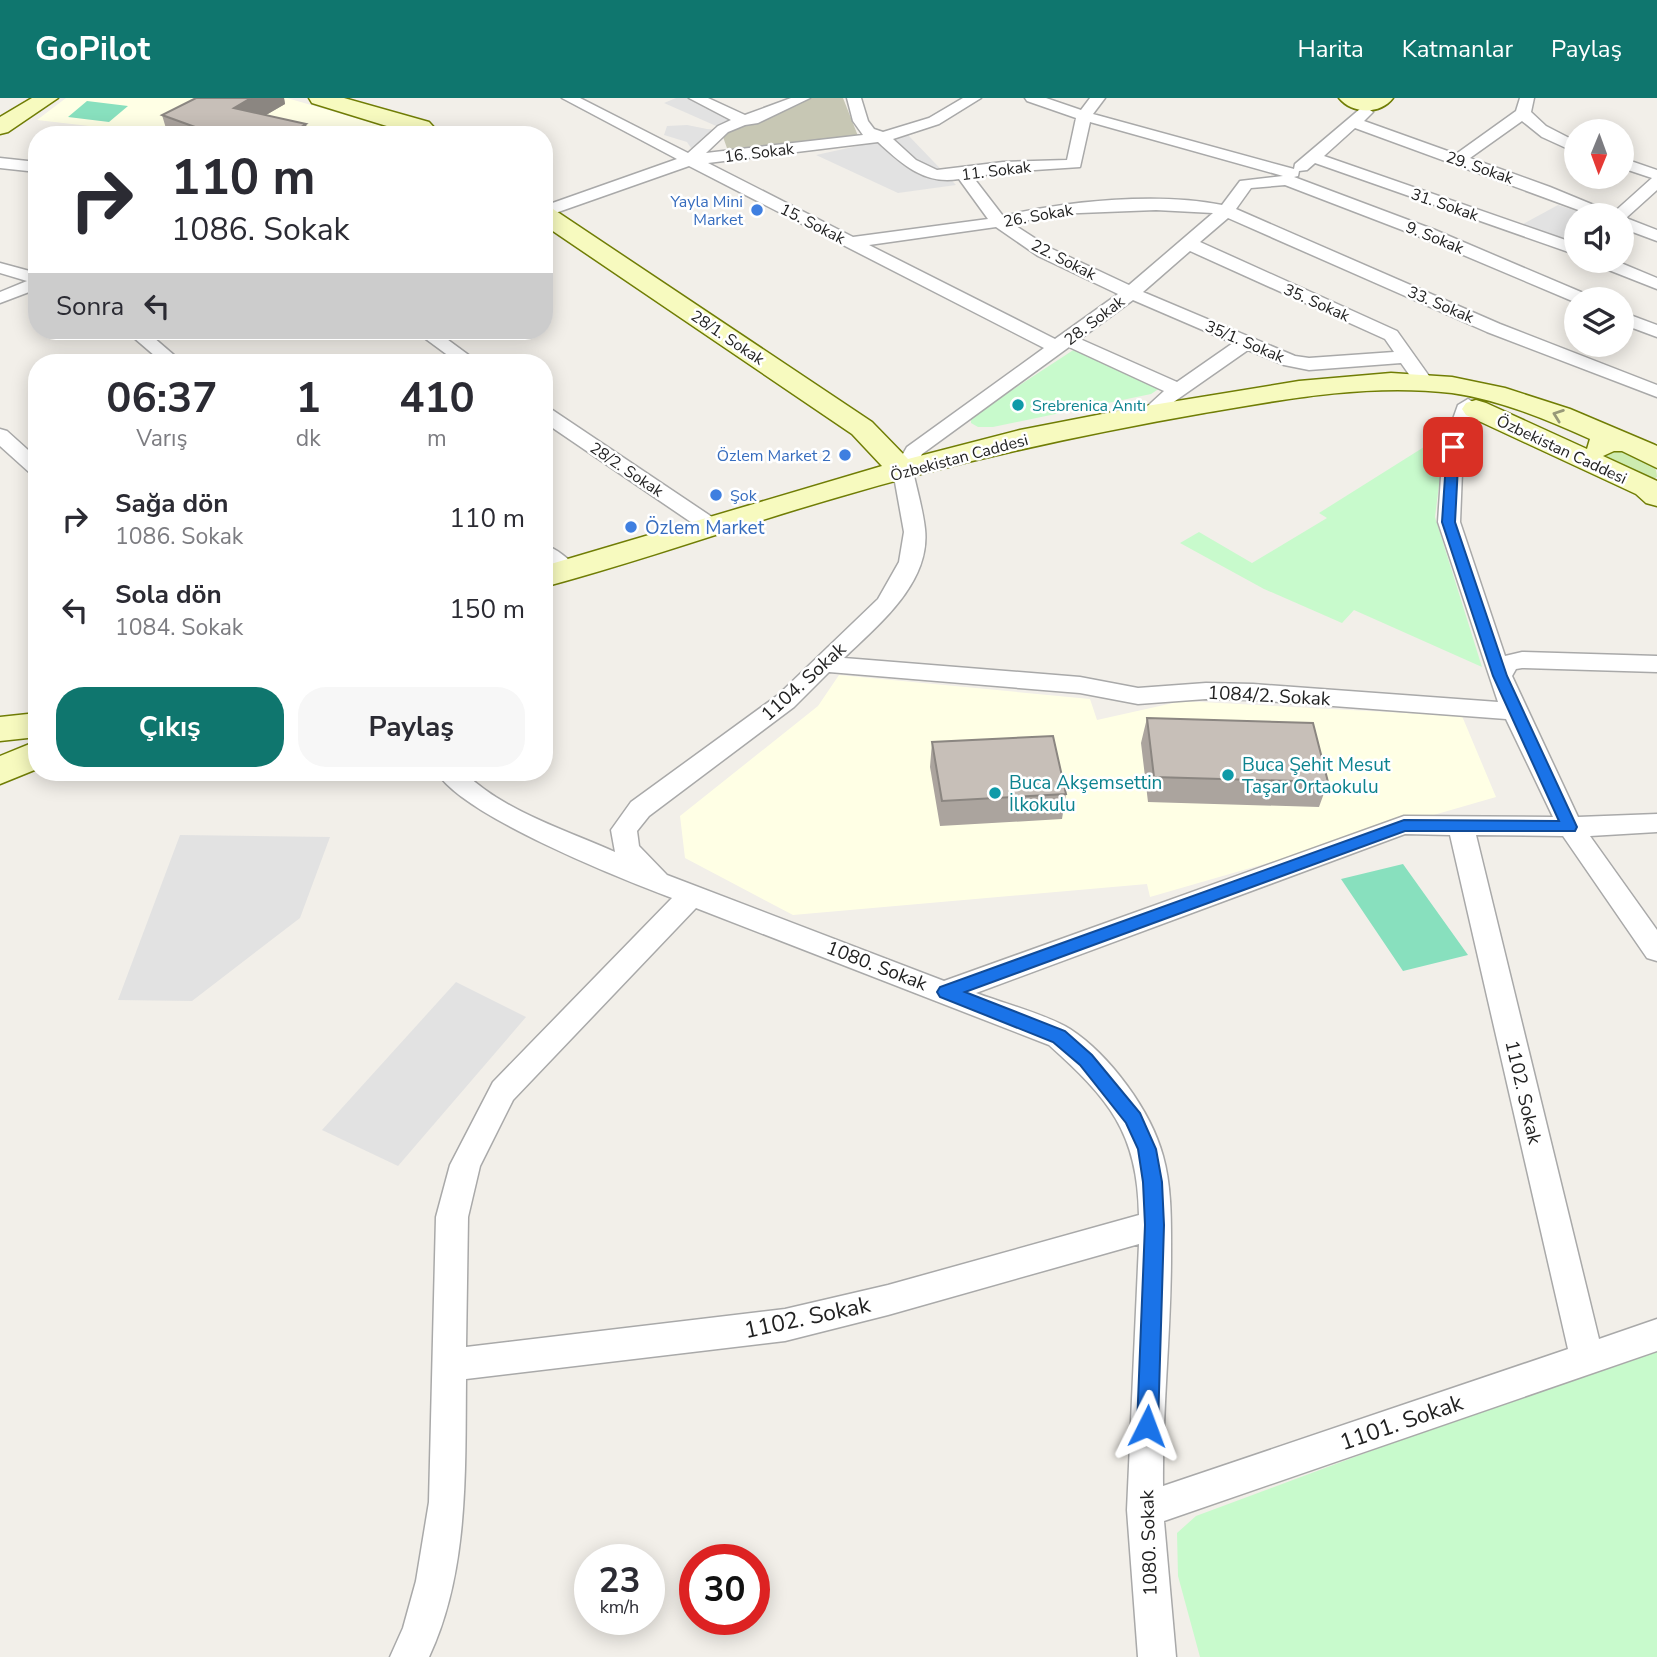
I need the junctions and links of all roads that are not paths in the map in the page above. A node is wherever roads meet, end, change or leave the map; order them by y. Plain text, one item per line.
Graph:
1 (47, 98) edge
2 (320, 98) edge
3 (569, 98) edge
4 (696, 98) edge
5 (803, 98) edge
6 (854, 98) edge
7 (974, 98) edge
8 (1031, 98) edge
9 (1098, 98) edge
10 (1350, 98) edge
11 (1378, 101) edge
12 (1525, 105) edge
13 (1084, 116) junction
14 (743, 120) junction
15 (1353, 122) junction
16 (418, 126) edge
17 (0, 127) edge
18 (882, 137) junction
19 (1564, 142) edge
20 (1313, 157) junction
21 (1459, 159) junction
22 (690, 160) junction
23 (0, 163) edge
24 (1074, 164) junction
25 (28, 166) edge
26 (1634, 167) edge
27 (1655, 173) edge
28 (963, 174) junction
29 (1291, 177) junction
30 (1083, 196) junction
31 (1577, 203) edge
32 (1630, 203) edge
33 (553, 210) edge
34 (1226, 211) junction
35 (553, 219) edge
36 (999, 222) junction
37 (1634, 227) edge
38 (1657, 236) edge
39 (851, 243) junction
40 (1190, 244) junction
41 (1564, 245) edge
42 (1564, 258) edge
43 (0, 268) edge
44 (1631, 273) edge
45 (28, 278) edge
46 (1535, 279) junction
47 (1657, 284) edge
48 (28, 285) edge
49 (1564, 291) edge
50 (1131, 293) junction
51 (0, 298) edge
52 (1634, 322) edge
53 (1657, 332) edge
54 (146, 340) edge
55 (437, 340) edge
56 (1247, 342) junction
57 (1063, 344) junction
58 (163, 354) edge
59 (457, 354) edge
60 (1407, 357) junction
61 (1384, 381) junction
62 (1425, 383) junction
63 (1178, 390) junction
64 (1657, 391) edge
65 (1468, 405) junction
66 (1149, 414) junction
67 (553, 419) edge
68 (0, 435) edge
69 (28, 461) edge
70 (1649, 467) edge
71 (902, 471) junction
72 (710, 526) junction
73 (556, 574) edge
74 (823, 664) junction
75 (1657, 664) edge
76 (1500, 676) junction
77 (1514, 711) junction
78 (28, 726) edge
79 (0, 729) edge
80 (28, 758) edge
81 (0, 771) edge
82 (458, 781) edge
83 (1657, 823) edge
84 (1461, 826) junction
85 (1570, 827) junction
86 (657, 881) junction
87 (692, 895) junction
88 (1657, 950) edge
89 (946, 992) junction
90 (1155, 1225) junction
91 (1657, 1335) edge
92 (1587, 1359) junction
93 (450, 1365) junction
94 (1145, 1510) junction
95 (410, 1657) edge
96 (1157, 1657) edge

1 - 17 main road
2 - 16 main road
3 - 22 street, 15. Sokak
4 - 14 street
5 - 14 street
6 - 18 street
7 - 18 street, 16. Sokak
8 - 13 street, 9. Sokak
9 - 13 street
10 - 11 main road
11 - 15 street
12 - 19 street
12 - 21 street
13 - 24 street
13 - 29 street, 9. Sokak
14 - 22 street
15 - 20 street
15 - 21 street, 29. Sokak
18 - 22 street, 16. Sokak
18 - 28 street, 11. Sokak
20 - 29 street
20 - 41 street, 31. Sokak
21 - 31 street, 29. Sokak
22 - 33 street, 16. Sokak
22 - 39 street, 15. Sokak
23 - 25 street
24 - 28 street, 11. Sokak
24 - 30 street
26 - 27 street
27 - 32 street
28 - 36 street, 22. Sokak
29 - 34 street, 28. Sokak
29 - 46 street, 9. Sokak
30 - 34 street, 26. Sokak
30 - 36 street, 26. Sokak
34 - 40 street, 28. Sokak
34 - 64 street, 33. Sokak
35 - 71 main road, 28/1. Sokak
36 - 39 street, 26. Sokak
36 - 50 street, 22. Sokak
37 - 38 street
39 - 57 street, 15. Sokak
40 - 50 street, 28. Sokak
40 - 60 street, 35. Sokak
42 - 46 street
43 - 45 street
44 - 47 street
46 - 49 street, 9. Sokak
48 - 51 street
50 - 56 street, 35/1. Sokak
50 - 57 street, 28. Sokak
52 - 53 street
54 - 58 street
55 - 59 street
56 - 60 street, 35/1. Sokak
56 - 63 street
57 - 63 street, 15. Sokak
57 - 71 street, 28. Sokak
60 - 62 street, 35. Sokak
61 - 62 main road, Özbekistan Caddesi
61 - 65 main road, Özbekistan Caddesi
61 - 66 main road, Özbekistan Caddesi
70 -> 62 main road, Özbekistan Caddesi
63 - 66 street
65 - 70 main road, Özbekistan Caddesi
65 - 76 street
66 - 71 main road, Özbekistan Caddesi
67 - 72 street, 28/2. Sokak
68 - 69 street
71 - 72 main road, Özbekistan Caddesi
71 - 74 street, 1104. Sokak
72 - 73 main road, Özbekistan Caddesi
74 - 77 street, 1084/2. Sokak
74 - 86 street, 1104. Sokak
75 - 76 street
76 - 77 street
77 - 85 street
78 - 79 main road
80 - 81 main road
82 - 86 street, 1080. Sokak
83 - 85 street
84 - 85 street
84 - 89 street
84 - 92 street, 1102. Sokak
85 - 88 street
86 - 87 street, 1080. Sokak
87 - 89 street, 1080. Sokak
87 - 93 street
89 - 90 street, 1080. Sokak
90 - 93 street, 1102. Sokak
90 - 94 street, 1080. Sokak
91 - 92 street, 1101. Sokak
92 - 94 street, 1101. Sokak
93 - 95 street
94 - 96 street, 1080. Sokak

